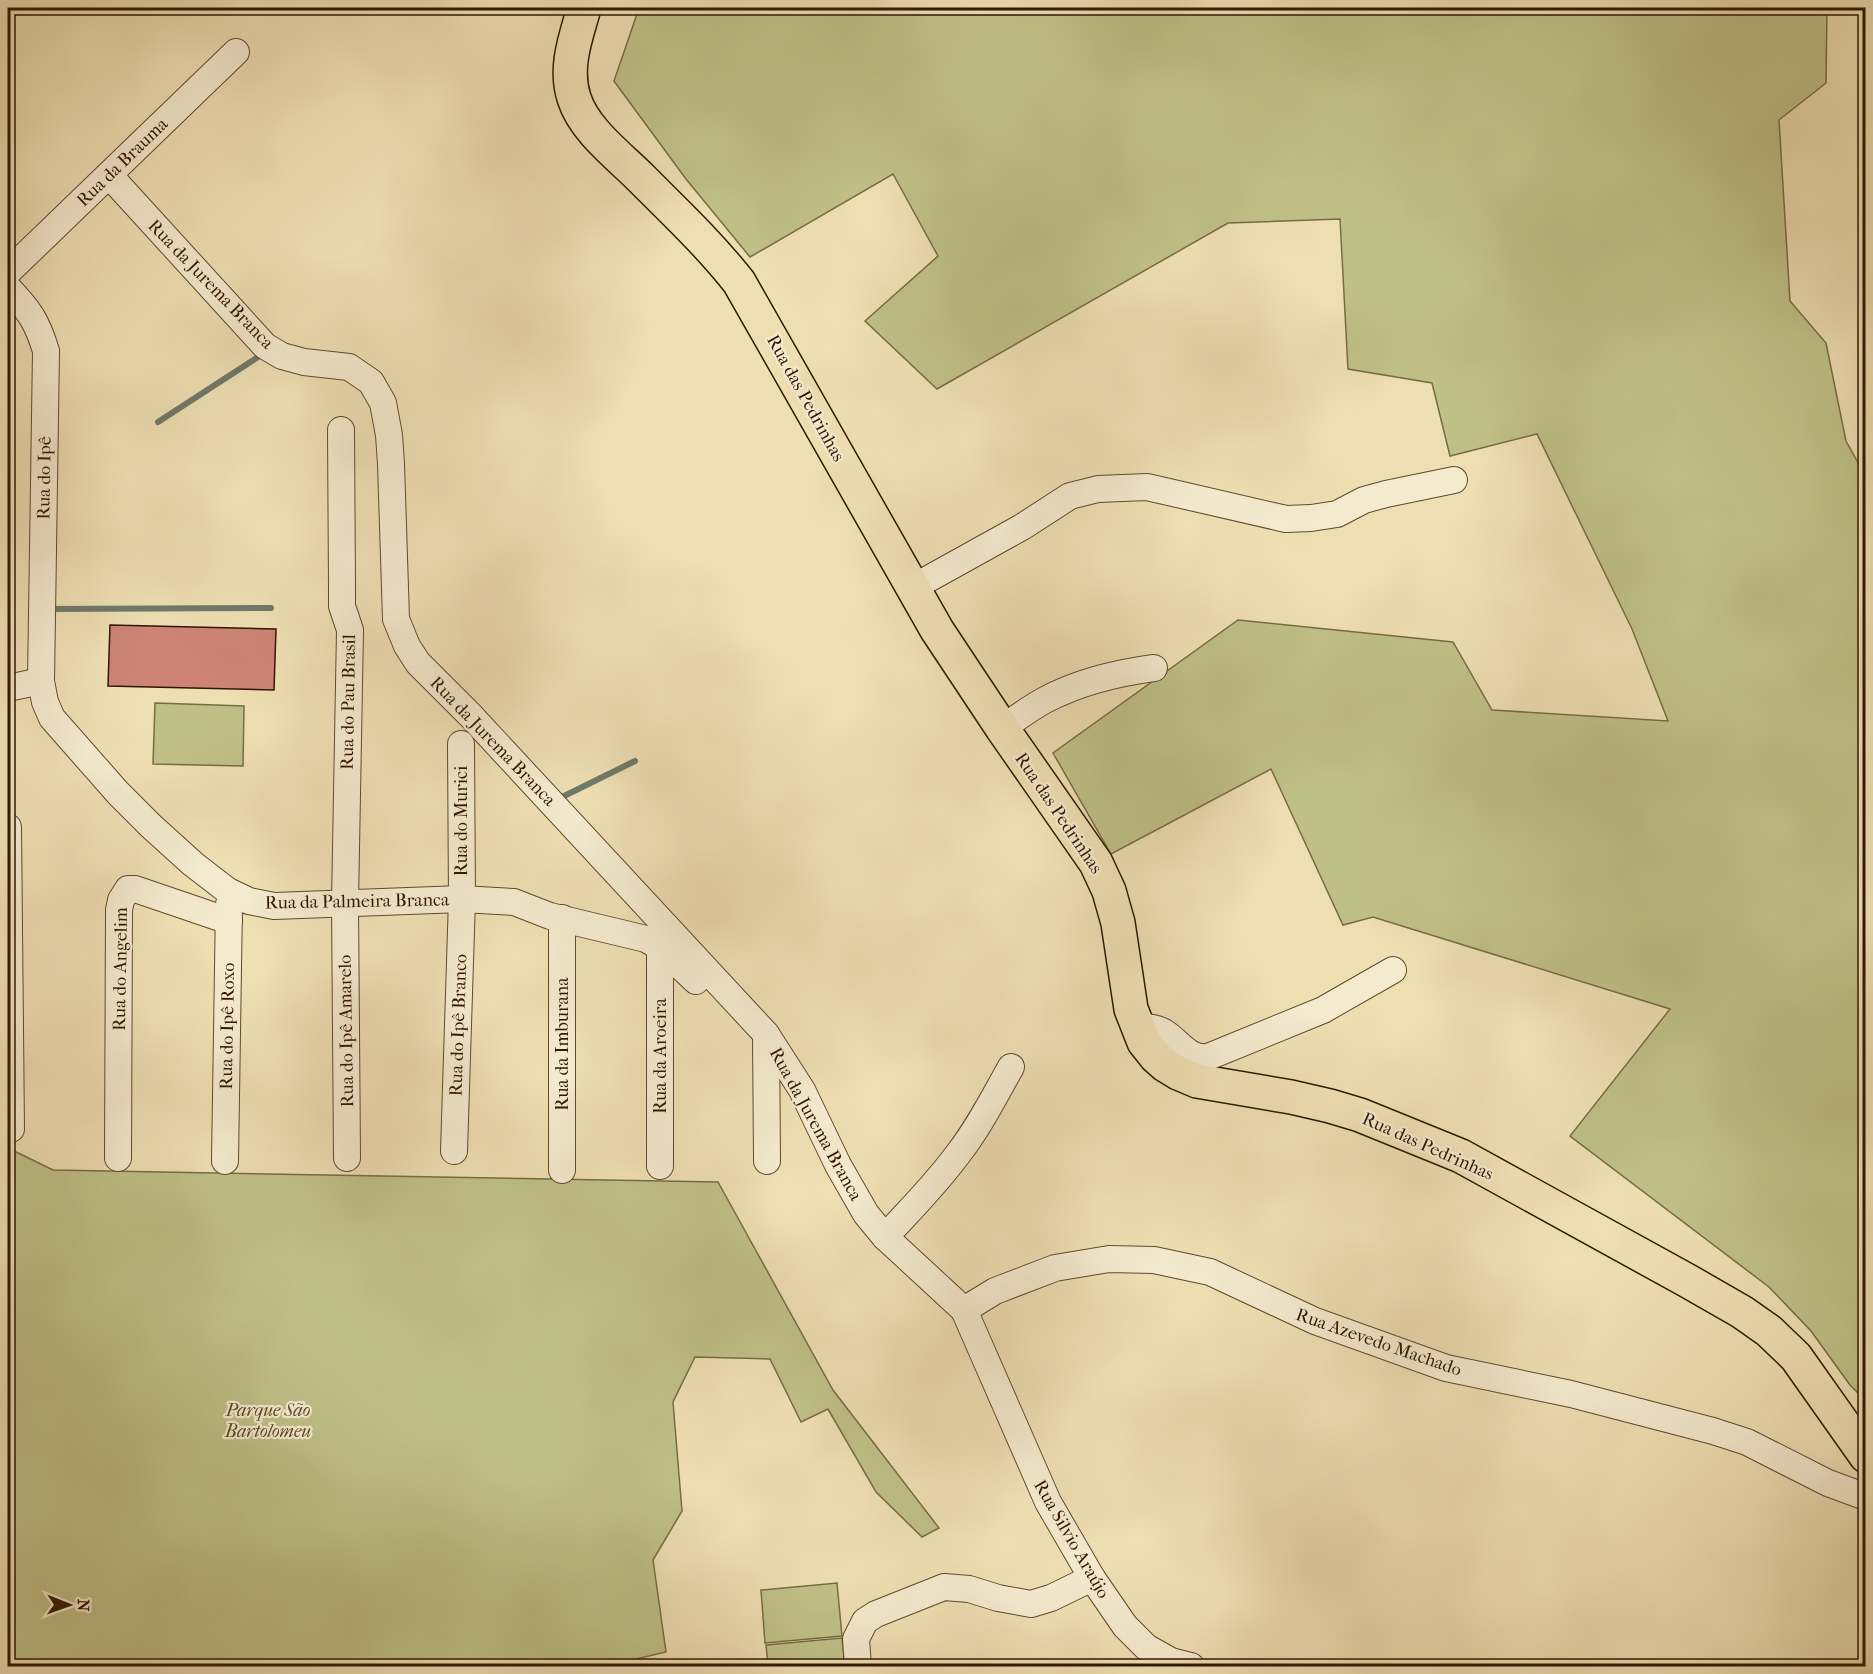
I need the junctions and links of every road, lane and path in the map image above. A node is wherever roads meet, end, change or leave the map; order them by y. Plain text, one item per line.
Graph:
1 (584, 8) edge
2 (236, 52) dead end
3 (109, 175) junction
4 (8, 272) edge
5 (8, 288) edge
6 (341, 430) dead end
7 (1454, 480) dead end
8 (912, 588) junction
9 (1154, 668) dead end
10 (41, 681) junction
11 (8, 688) edge
12 (1002, 728) junction
13 (461, 744) dead end
14 (8, 827) edge
15 (228, 891) junction
16 (462, 899) junction
17 (345, 903) junction
18 (562, 918) junction
19 (229, 921) junction
20 (660, 947) junction
21 (1393, 970) dead end
22 (745, 1011) junction
23 (1136, 1026) junction
24 (766, 1034) junction
25 (1011, 1067) dead end
26 (11, 1129) dead end
27 (454, 1151) dead end
28 (118, 1158) dead end
29 (347, 1158) dead end
30 (225, 1161) dead end
31 (767, 1161) dead end
32 (660, 1166) dead end
33 (562, 1170) dead end
34 (885, 1238) junction
35 (964, 1310) junction
36 (1866, 1456) edge
37 (1866, 1497) edge
38 (1092, 1578) junction
39 (858, 1666) edge
40 (1191, 1666) edge

1 - 8 main road, Rua das Pedrinhas
2 - 3 street, Rua da Brauma
3 - 4 street, Rua da Brauma
3 - 22 street, Rua da Jurema Branca
5 - 10 street, Rua do Ipê
6 - 17 street, Rua do Pau Brasil
7 - 8 street
8 - 12 main road, Rua das Pedrinhas
9 - 12 street
10 - 11 street
10 - 15 street, Rua da Palmeira Branca
12 - 23 main road, Rua das Pedrinhas
13 - 16 street, Rua do Murici
14 - 26 street
15 - 17 street, Rua da Palmeira Branca
15 - 19 street, Rua do Ipê Roxo
16 - 17 street, Rua da Palmeira Branca
16 - 18 street, Rua da Palmeira Branca
16 - 27 street, Rua do Ipê Branco
17 - 29 street, Rua do Ipê Amarelo
18 - 20 street, Rua da Palmeira Branca
18 - 33 street, Rua da Imburana
19 - 28 street, Rua do Angelim
19 - 30 street, Rua do Ipê Roxo
20 - 22 street, Rua da Palmeira Branca
20 - 32 street, Rua da Aroeira
21 - 23 street
22 - 24 street, Rua da Jurema Branca
23 - 36 main road, Rua das Pedrinhas
24 - 31 street
24 - 34 street, Rua da Jurema Branca
25 - 34 street
34 - 35 street, Rua da Jurema Branca
35 - 37 street, Rua Azevedo Machado
35 - 38 street, Rua Silvio Araújo
38 - 39 street
38 - 40 street, Rua Silvio Araújo

